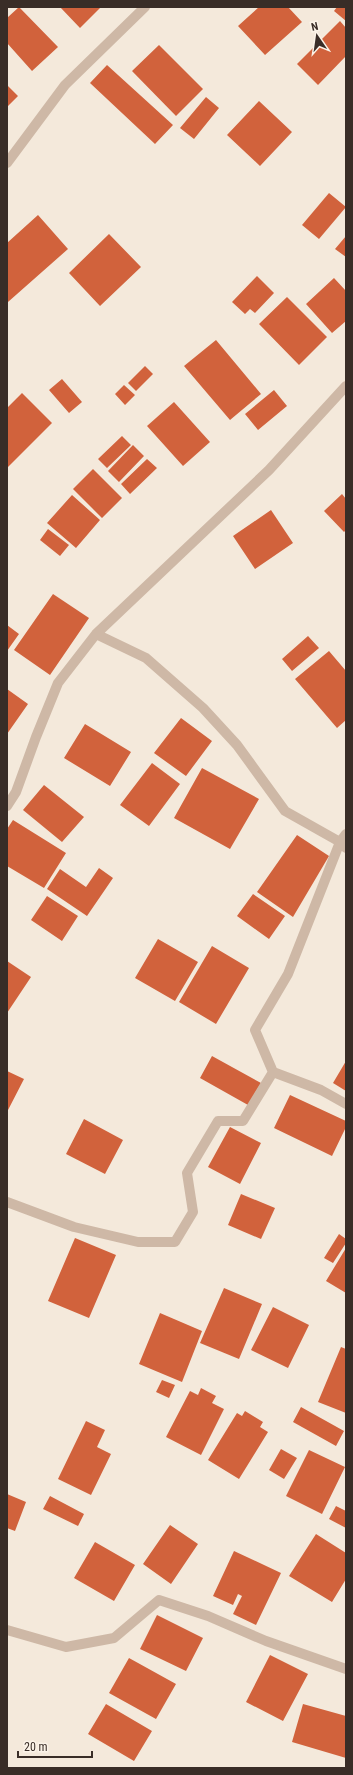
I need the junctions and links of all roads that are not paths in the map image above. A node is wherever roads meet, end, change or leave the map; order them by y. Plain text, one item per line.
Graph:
1 (145, 7) edge
2 (7, 163) edge
3 (346, 386) edge
4 (96, 634) junction
5 (7, 806) edge
6 (344, 841) edge
7 (273, 1072) junction
8 (346, 1104) edge
9 (7, 1202) edge
10 (7, 1630) edge
11 (346, 1669) edge

1 - 2 street
3 - 4 street
4 - 5 street
4 - 6 street
6 - 7 street
7 - 8 street
7 - 9 street
10 - 11 street

